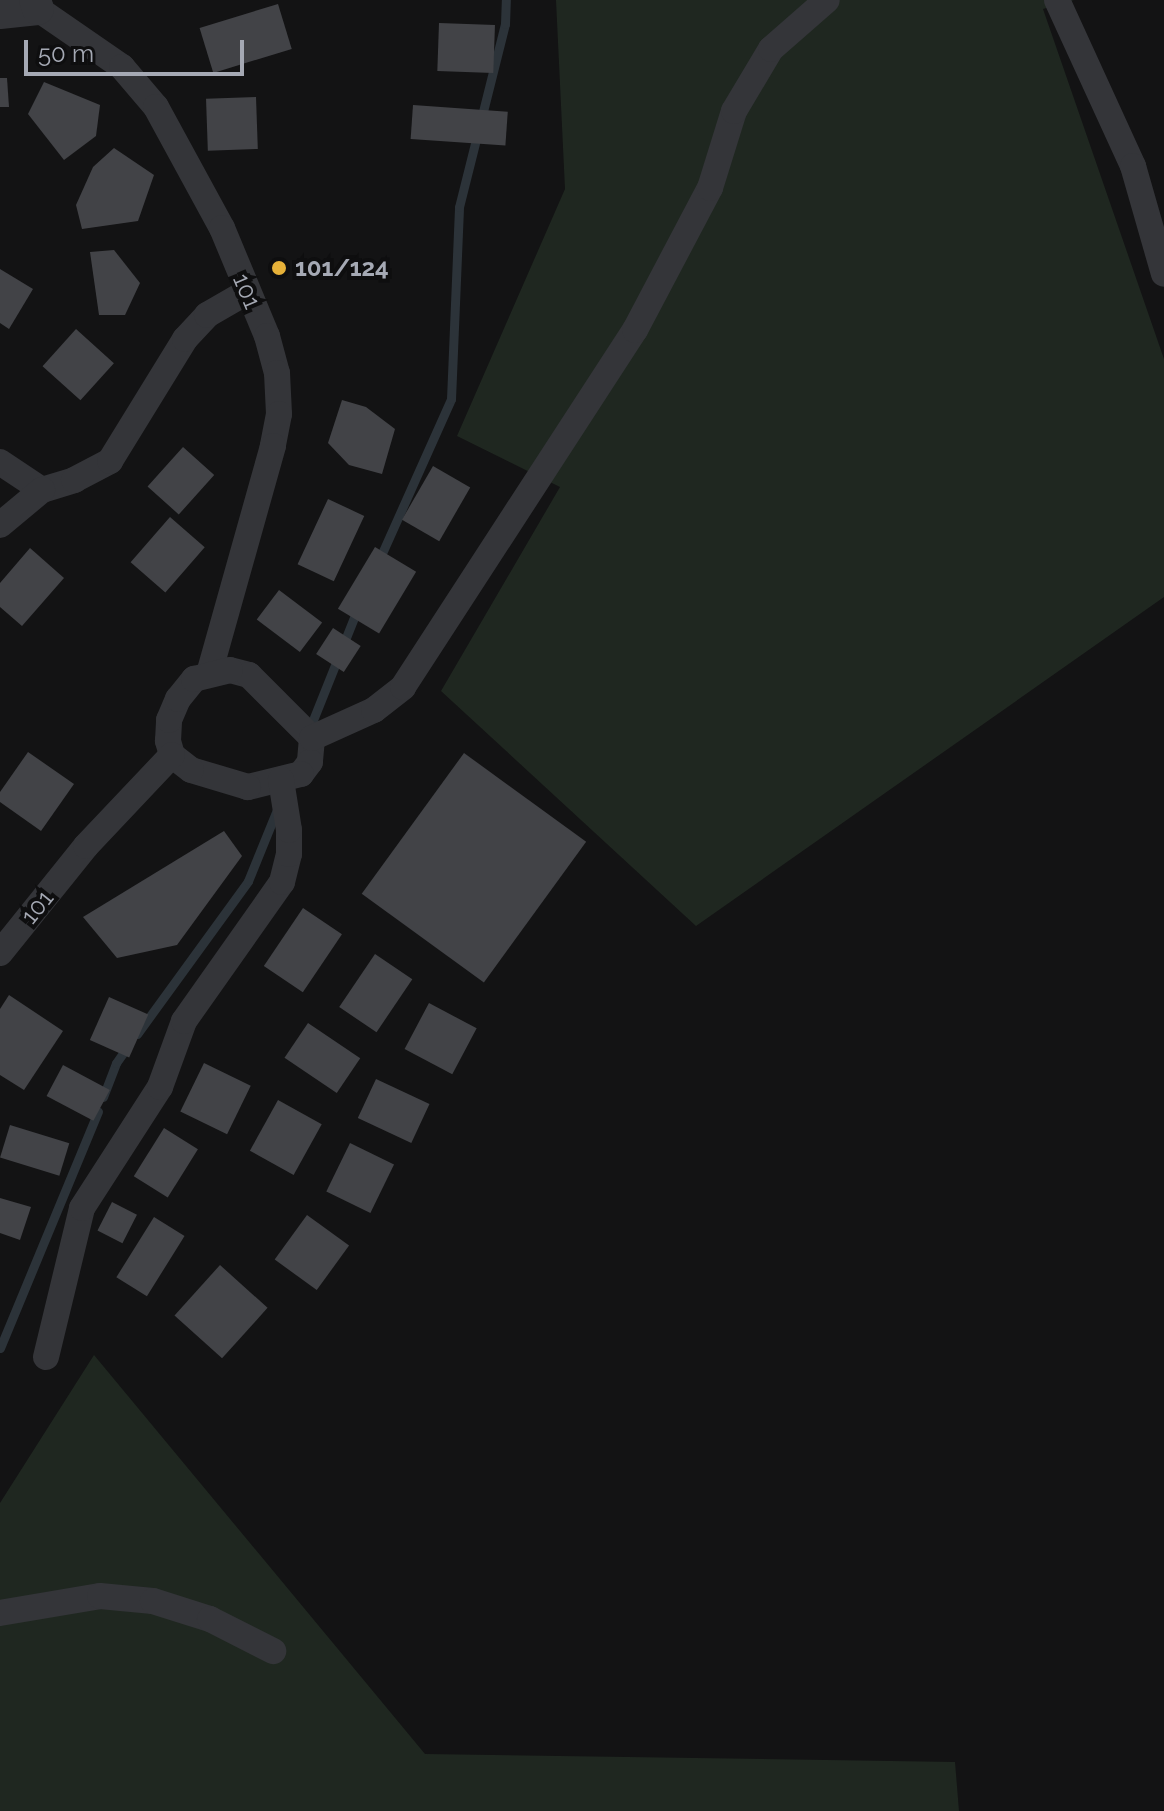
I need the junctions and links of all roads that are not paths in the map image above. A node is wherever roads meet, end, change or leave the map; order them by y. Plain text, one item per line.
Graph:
1 (827, 0) edge
2 (1057, 0) edge
3 (36, 5) edge
4 (0, 13) edge
5 (1164, 274) edge
6 (247, 292) junction
7 (0, 462) edge
8 (42, 490) junction
9 (0, 525) edge
10 (209, 674) junction
11 (312, 738) junction
12 (172, 755) junction
13 (281, 780) junction
14 (0, 953) edge
15 (46, 1357) dead end
16 (0, 1613) edge
17 (273, 1651) dead end

1 - 11 street
2 - 5 street
3 - 4 street, 101
3 - 6 street, 101
6 - 8 street
6 - 10 street, 101
7 - 8 street
8 - 9 street
10 - 11 street
10 - 12 street
11 - 13 street
12 - 13 street
12 - 14 street, 101
13 - 15 street
16 - 17 street

